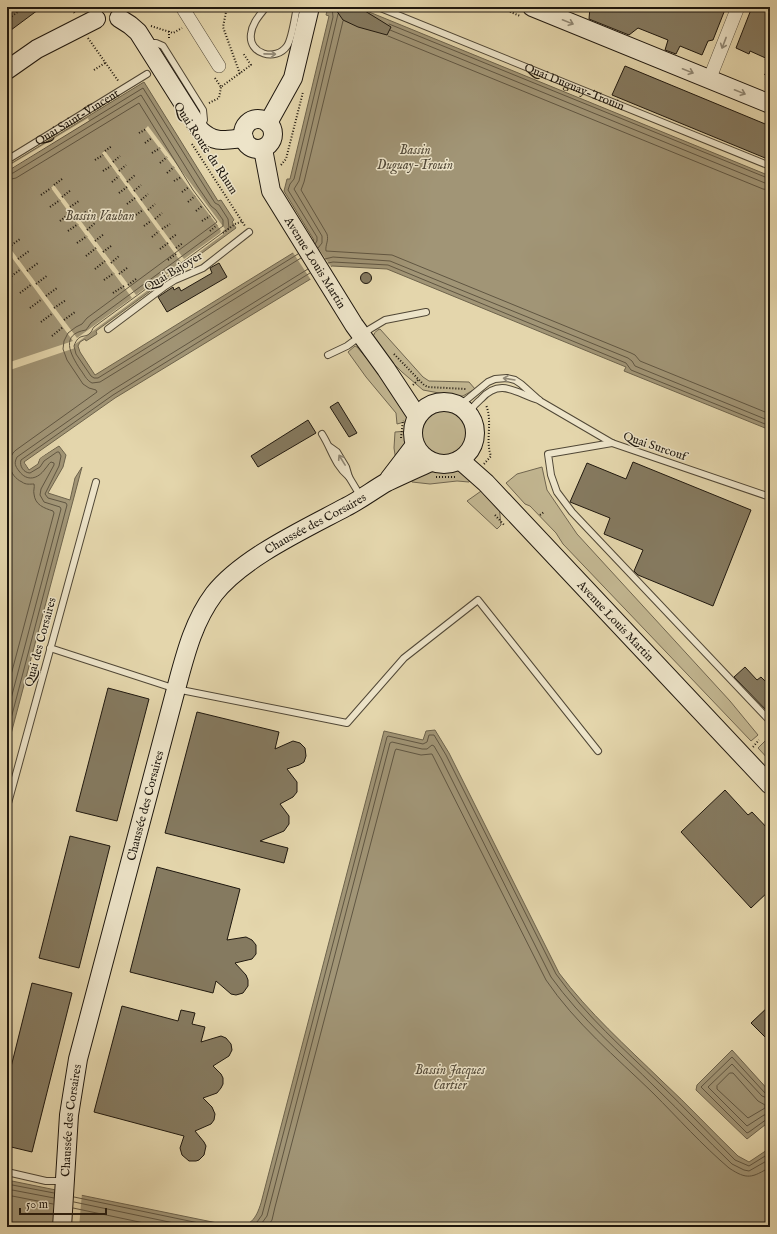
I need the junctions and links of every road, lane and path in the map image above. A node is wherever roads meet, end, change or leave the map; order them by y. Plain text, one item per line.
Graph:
1 (24, 7) edge
2 (182, 7) edge
3 (227, 7) edge
4 (266, 7) edge
5 (297, 7) edge
6 (310, 7) edge
7 (378, 7) edge
8 (532, 7) edge
9 (738, 7) edge
10 (118, 12) edge
11 (96, 13) edge
12 (7, 20) edge
13 (148, 25) dead end
14 (182, 28) dead end
15 (86, 36) dead end
16 (243, 53) dead end
17 (247, 59) dead end
18 (765, 59) dead end
19 (770, 61) edge
20 (105, 63) junction
21 (219, 66) dead end
22 (7, 70) edge
23 (94, 70) dead end
24 (147, 74) dead end
25 (240, 74) dead end
26 (765, 75) dead end
27 (709, 80) junction
28 (123, 88) junction
29 (770, 104) edge
30 (297, 112) dead end
31 (268, 123) junction
32 (146, 129) dead end
33 (139, 133) dead end
34 (194, 134) junction
35 (152, 138) dead end
36 (244, 138) junction
37 (145, 144) dead end
38 (112, 146) dead end
39 (160, 148) dead end
40 (263, 149) junction
41 (105, 151) dead end
42 (152, 153) dead end
43 (103, 154) dead end
44 (120, 156) dead end
45 (167, 157) dead end
46 (7, 160) edge
47 (95, 160) dead end
48 (113, 162) dead end
49 (160, 163) dead end
50 (283, 164) dead end
51 (126, 165) dead end
52 (111, 166) dead end
53 (770, 166) edge
54 (174, 167) dead end
55 (103, 171) dead end
56 (119, 171) dead end
57 (167, 173) dead end
58 (135, 175) dead end
59 (119, 176) dead end
60 (181, 177) dead end
61 (62, 179) dead end
62 (174, 181) dead end
63 (112, 182) dead end
64 (127, 182) dead end
65 (54, 185) dead end
66 (141, 185) dead end
67 (188, 187) dead end
68 (51, 188) dead end
69 (127, 188) dead end
70 (71, 190) dead end
71 (134, 191) dead end
72 (182, 192) dead end
73 (120, 193) dead end
74 (148, 194) dead end
75 (40, 195) dead end
76 (196, 196) dead end
77 (62, 197) dead end
78 (135, 198) dead end
79 (60, 200) dead end
80 (141, 200) dead end
81 (79, 201) dead end
82 (188, 202) dead end
83 (127, 204) dead end
84 (155, 204) dead end
85 (202, 206) dead end
86 (50, 207) dead end
87 (70, 207) dead end
88 (143, 210) dead end
89 (148, 210) dead end
90 (196, 211) dead end
91 (87, 212) dead end
92 (70, 213) dead end
93 (162, 213) dead end
94 (136, 215) dead end
95 (210, 216) dead end
96 (78, 218) dead end
97 (155, 219) dead end
98 (60, 221) dead end
99 (152, 221) dead end
100 (202, 221) dead end
101 (242, 221) junction
102 (78, 224) dead end
103 (95, 224) dead end
104 (170, 224) dead end
105 (217, 225) dead end
106 (11, 226) dead end
107 (144, 226) dead end
108 (7, 228) edge
109 (162, 229) dead end
110 (87, 230) dead end
111 (68, 231) dead end
112 (159, 231) dead end
113 (210, 231) dead end
114 (249, 232) joint
115 (223, 233) dead end
116 (104, 234) dead end
117 (177, 234) dead end
118 (86, 236) dead end
119 (152, 237) dead end
120 (20, 239) dead end
121 (170, 239) dead end
122 (95, 241) dead end
123 (77, 243) dead end
124 (168, 243) dead end
125 (183, 243) dead end
126 (111, 246) dead end
127 (9, 247) dead end
128 (96, 248) dead end
129 (176, 248) dead end
130 (160, 249) dead end
131 (29, 250) dead end
132 (103, 252) dead end
133 (10, 254) dead end
134 (176, 254) dead end
135 (86, 256) dead end
136 (119, 256) dead end
137 (7, 257) edge
138 (18, 258) dead end
139 (168, 260) dead end
140 (105, 261) dead end
141 (38, 263) dead end
142 (111, 263) dead end
143 (95, 268) dead end
144 (128, 268) dead end
145 (21, 269) dead end
146 (27, 271) dead end
147 (114, 273) dead end
148 (119, 274) dead end
149 (48, 275) dead end
150 (9, 278) dead end
151 (136, 279) dead end
152 (104, 280) dead end
153 (32, 284) dead end
154 (36, 284) dead end
155 (128, 285) dead end
156 (124, 286) dead end
157 (57, 288) dead end
158 (20, 293) dead end
159 (113, 293) dead end
160 (46, 296) dead end
161 (42, 299) dead end
162 (66, 300) dead end
163 (30, 308) dead end
164 (54, 308) dead end
165 (75, 312) dead end
166 (426, 312) dead end
167 (53, 313) dead end
168 (64, 320) dead end
169 (41, 322) dead end
170 (63, 327) dead end
171 (108, 329) dead end
172 (361, 335) junction
173 (52, 336) dead end
174 (328, 355) dead end
175 (386, 369) junction
176 (540, 401) junction
177 (451, 402) junction
178 (431, 404) junction
179 (468, 413) junction
180 (417, 416) junction
181 (322, 434) dead end
182 (612, 443) junction
183 (415, 445) junction
184 (490, 456) dead end
185 (460, 460) junction
186 (432, 462) junction
187 (482, 466) dead end
188 (96, 482) dead end
189 (387, 483) junction
190 (770, 497) edge
191 (362, 498) junction
192 (544, 512) dead end
193 (540, 515) dead end
194 (50, 648) junction
195 (176, 690) junction
196 (770, 721) edge
197 (598, 751) dead end
198 (770, 785) edge
199 (7, 807) edge
200 (7, 1172) edge
201 (65, 1181) junction
202 (62, 1227) edge

1 - 12 path
2 - 21 street
3 - 25 path
4 -> 5 lane
6 - 31 street
7 - 53 lane, Quai Duguay-Trouin
8 -> 27 street
9 -> 27 street
10 - 11 street
10 - 34 street
11 - 22 street
13 - 14 path
15 - 20 path
16 - 17 path
18 - 19 path
19 - 26 path
20 - 23 path
20 - 28 path
24 - 28 lane, Quai Saint-Vincent
27 -> 29 street
28 - 46 lane, Quai Saint-Vincent
30 - 50 path
31 - 36 street
31 - 40 street
32 - 33 path
34 - 36 street
34 - 101 path, Quai Route du Rhum
35 - 37 path
36 - 40 street
38 - 41 path
39 - 42 path
40 - 172 street, Avenue Louis Martin
43 - 47 path
44 - 48 path
45 - 49 path
51 - 56 path
52 - 55 path
54 - 57 path
58 - 64 path
59 - 63 path
60 - 62 path
61 - 65 path
66 - 71 path
67 - 72 path
68 - 75 path
69 - 73 path
70 - 77 path
74 - 80 path
76 - 82 path
78 - 83 path
79 - 86 path
81 - 87 path
84 - 89 path
85 - 90 path
88 - 94 path
91 - 96 path
92 - 98 path
93 - 97 path
95 - 100 path
99 - 107 path
101 - 114 path, Quai Route du Rhum
101 - 115 path
102 - 111 path
103 - 110 path
104 - 109 path
105 - 113 path
106 - 108 path
112 - 119 path
114 - 171 lane, Quai Bajoyer
116 - 122 path
117 - 121 path
118 - 123 path
120 - 127 path
124 - 130 path
125 - 129 path
126 - 132 path
128 - 135 path
131 - 138 path
133 - 137 path
134 - 139 path
136 - 142 path
140 - 143 path
141 - 146 path
144 - 148 path
145 - 150 path
147 - 152 path
149 - 154 path
151 - 155 path
153 - 158 path
156 - 159 path
157 - 160 path
161 - 163 path
162 - 164 path
165 - 168 path
166 - 172 lane
167 - 169 path
170 - 173 path
172 - 174 lane
172 - 175 street, Avenue Louis Martin
175 - 178 street, Avenue Louis Martin
175 - 180 street, Avenue Louis Martin
176 -> 177 lane
176 - 179 lane
176 - 182 lane, Quai Surcouf
177 - 178 street
177 - 179 street
178 - 180 street
179 - 185 street
180 - 183 street
181 - 191 lane
182 - 190 lane, Quai Surcouf
182 - 196 lane
183 - 186 street
183 - 189 street, Chaussée des Corsaires
184 - 187 path
185 - 186 street
185 - 198 street, Avenue Louis Martin
186 - 189 street, Chaussée des Corsaires
188 - 194 lane, Quai des Corsaires
189 - 191 street, Chaussée des Corsaires
191 - 195 street, Chaussée des Corsaires
192 - 193 path
194 - 195 lane
194 - 199 lane, Quai des Corsaires
195 - 197 lane
195 - 201 street, Chaussée des Corsaires
200 - 201 lane
201 - 202 street, Chaussée des Corsaires

